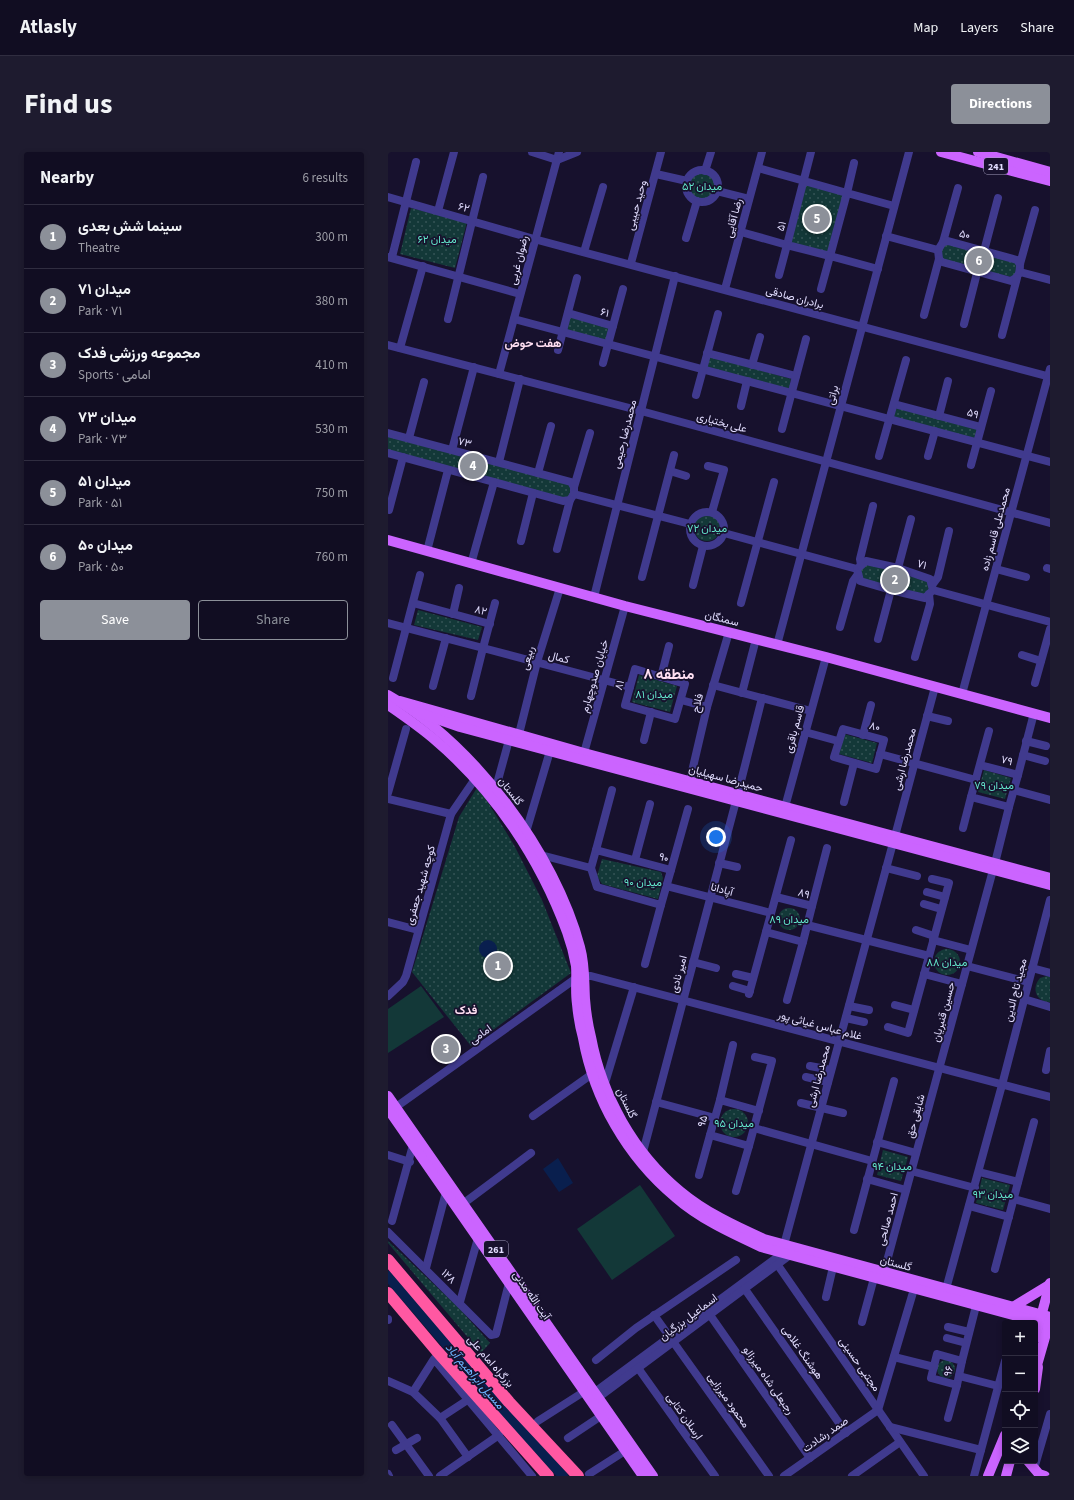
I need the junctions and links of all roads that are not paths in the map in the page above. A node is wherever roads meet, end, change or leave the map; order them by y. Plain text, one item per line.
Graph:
1 (454, 152) edge
2 (532, 152) edge
3 (577, 152) edge
4 (661, 152) edge
5 (711, 152) edge
6 (762, 152) edge
7 (811, 152) edge
8 (909, 152) edge
9 (942, 152) edge
10 (978, 152) edge
11 (558, 156) edge
12 (416, 162) dead end
13 (854, 163) dead end
14 (758, 168) junction
15 (705, 170) junction
16 (1050, 172) edge
17 (656, 174) junction
18 (483, 177) dead end
19 (687, 181) junction
20 (804, 181) junction
21 (1050, 181) edge
22 (603, 187) dead end
23 (958, 188) dead end
24 (717, 191) junction
25 (846, 193) junction
26 (388, 197) edge
27 (998, 198) dead end
28 (749, 199) junction
29 (697, 201) junction
30 (406, 202) junction
31 (894, 206) junction
32 (1035, 210) dead end
33 (438, 211) junction
34 (473, 221) junction
35 (741, 232) junction
36 (886, 236) junction
37 (686, 238) dead end
38 (534, 239) junction
39 (943, 242) junction
40 (787, 245) junction
41 (938, 250) junction
42 (984, 251) junction
43 (584, 252) junction
44 (830, 256) junction
45 (389, 257) edge
46 (939, 259) junction
47 (631, 264) junction
48 (423, 266) junction
49 (878, 268) junction
50 (1019, 272) junction
51 (977, 273) junction
52 (459, 276) junction
53 (675, 276) junction
54 (779, 276) dead end
55 (577, 278) dead end
56 (1050, 280) edge
57 (623, 289) dead end
58 (725, 289) junction
59 (821, 289) dead end
60 (520, 294) junction
61 (568, 313) junction
62 (718, 314) dead end
63 (924, 315) dead end
64 (448, 319) dead end
65 (514, 319) junction
66 (964, 324) dead end
67 (613, 326) junction
68 (862, 327) junction
69 (563, 332) junction
70 (1002, 335) dead end
71 (760, 336) dead end
72 (806, 339) dead end
73 (609, 344) junction
74 (388, 345) edge
75 (400, 348) junction
76 (558, 350) dead end
77 (707, 353) junction
78 (655, 356) junction
79 (906, 360) dead end
80 (604, 363) dead end
81 (752, 365) junction
82 (474, 367) junction
83 (703, 369) junction
84 (499, 374) junction
85 (1049, 374) edge
86 (796, 376) junction
87 (520, 380) junction
88 (747, 381) junction
89 (424, 382) dead end
90 (948, 382) dead end
91 (991, 391) dead end
92 (792, 392) junction
93 (696, 396) dead end
94 (894, 404) junction
95 (741, 406) dead end
96 (841, 406) junction
97 (641, 411) junction
98 (939, 416) junction
99 (890, 419) junction
100 (551, 426) dead end
101 (981, 427) junction
102 (782, 429) dead end
103 (935, 430) junction
104 (388, 433) edge
105 (590, 433) dead end
106 (409, 438) junction
107 (977, 442) junction
108 (452, 450) junction
109 (388, 453) edge
110 (674, 455) dead end
111 (879, 456) dead end
112 (928, 456) dead end
113 (1026, 456) junction
114 (403, 457) junction
115 (499, 462) junction
116 (826, 462) junction
117 (1050, 462) edge
118 (971, 465) dead end
119 (708, 466) dead end
120 (448, 470) junction
121 (670, 471) junction
122 (538, 473) junction
123 (686, 476) dead end
124 (494, 482) junction
125 (774, 482) dead end
126 (533, 492) junction
127 (573, 494) junction
128 (617, 506) junction
129 (873, 506) dead end
130 (389, 510) dead end
131 (712, 512) junction
132 (1011, 512) junction
133 (658, 517) junction
134 (911, 520) dead end
135 (1050, 523) edge
136 (690, 524) junction
137 (949, 531) dead end
138 (724, 533) junction
139 (388, 540) edge
140 (521, 541) dead end
141 (758, 542) junction
142 (703, 546) junction
143 (557, 549) dead end
144 (427, 551) junction
145 (801, 554) junction
146 (472, 564) junction
147 (898, 568) junction
148 (859, 569) junction
149 (996, 569) junction
150 (420, 575) dead end
151 (642, 577) dead end
152 (1026, 577) dead end
153 (693, 585) dead end
154 (459, 588) dead end
155 (560, 588) junction
156 (891, 590) junction
157 (931, 590) junction
158 (594, 597) junction
159 (741, 602) dead end
160 (413, 603) junction
161 (495, 603) dead end
162 (986, 604) junction
163 (625, 606) junction
164 (452, 614) junction
165 (1050, 622) edge
166 (388, 623) edge
167 (490, 624) junction
168 (840, 627) dead end
169 (407, 628) junction
170 (1050, 629) edge
171 (729, 632) junction
172 (446, 638) junction
173 (756, 639) junction
174 (878, 639) dead end
175 (777, 645) junction
176 (669, 646) dead end
177 (483, 648) junction
178 (1022, 655) dead end
179 (826, 657) junction
180 (915, 657) dead end
181 (1041, 661) junction
182 (537, 662) junction
183 (661, 677) junction
184 (393, 678) dead end
185 (604, 680) junction
186 (1035, 684) dead end
187 (713, 685) junction
188 (434, 686) dead end
189 (630, 687) junction
190 (935, 687) junction
191 (742, 693) junction
192 (962, 694) junction
193 (471, 696) dead end
194 (762, 698) junction
195 (391, 700) edge
196 (681, 700) junction
197 (872, 705) dead end
198 (707, 707) junction
199 (404, 711) junction
200 (811, 711) junction
201 (651, 712) junction
202 (1034, 713) junction
203 (927, 716) junction
204 (1050, 718) edge
205 (948, 721) dead end
206 (460, 727) junction
207 (406, 730) dead end
208 (989, 731) dead end
209 (805, 732) junction
210 (863, 735) junction
211 (514, 737) junction
212 (644, 740) dead end
213 (1026, 740) junction
214 (838, 741) junction
215 (450, 742) junction
216 (1046, 746) dead end
217 (551, 747) junction
218 (880, 754) junction
219 (1023, 755) junction
220 (583, 756) junction
221 (1045, 761) dead end
222 (854, 763) junction
223 (914, 763) junction
224 (980, 764) junction
225 (1018, 775) junction
226 (475, 779) junction
227 (976, 780) junction
228 (689, 784) junction
229 (612, 790) dead end
230 (1014, 790) junction
231 (495, 791) junction
232 (388, 793) edge
233 (972, 796) junction
234 (737, 797) junction
235 (388, 799) edge
236 (1050, 800) edge
237 (844, 802) dead end
238 (650, 804) dead end
239 (1009, 807) junction
240 (688, 809) dead end
241 (784, 810) junction
242 (451, 814) junction
243 (963, 828) dead end
244 (526, 832) junction
245 (791, 840) dead end
246 (894, 840) junction
247 (827, 848) dead end
248 (596, 850) junction
249 (541, 855) junction
250 (635, 860) junction
251 (719, 863) junction
252 (994, 866) junction
253 (737, 867) dead end
254 (591, 868) junction
255 (886, 868) junction
256 (671, 870) junction
257 (917, 876) dead end
258 (1050, 878) edge
259 (932, 879) dead end
260 (1050, 885) edge
261 (666, 886) junction
262 (926, 892) dead end
263 (776, 896) junction
264 (710, 897) junction
265 (945, 897) junction
266 (1050, 900) edge
267 (924, 904) dead end
268 (661, 905) junction
269 (812, 906) junction
270 (941, 909) junction
271 (771, 913) junction
272 (388, 922) edge
273 (807, 925) junction
274 (418, 930) junction
275 (916, 930) dead end
276 (766, 932) junction
277 (934, 938) junction
278 (866, 941) junction
279 (803, 942) junction
280 (971, 950) junction
281 (929, 956) junction
282 (693, 962) junction
283 (645, 964) dead end
284 (967, 966) junction
285 (716, 968) dead end
286 (1032, 968) junction
287 (1050, 973) edge
288 (736, 974) dead end
289 (924, 974) junction
290 (580, 978) junction
291 (753, 978) junction
292 (1028, 982) junction
293 (962, 984) junction
294 (733, 986) dead end
295 (634, 987) junction
296 (388, 996) edge
297 (1024, 999) junction
298 (683, 1000) junction
299 (787, 1000) dead end
300 (895, 1005) dead end
301 (849, 1006) junction
302 (1050, 1007) edge
303 (869, 1010) dead end
304 (914, 1010) junction
305 (846, 1018) junction
306 (864, 1022) dead end
307 (888, 1027) dead end
308 (839, 1041) junction
309 (733, 1046) dead end
310 (1049, 1055) edge
311 (755, 1057) dead end
312 (810, 1066) dead end
313 (939, 1068) junction
314 (831, 1070) junction
315 (1046, 1070) dead end
316 (592, 1074) junction
317 (806, 1077) dead end
318 (894, 1081) dead end
319 (828, 1082) junction
320 (605, 1083) junction
321 (1002, 1085) junction
322 (388, 1096) edge
323 (1050, 1097) edge
324 (720, 1100) junction
325 (656, 1102) junction
326 (801, 1103) dead end
327 (821, 1108) junction
328 (391, 1109) edge
329 (759, 1111) junction
330 (844, 1113) dead end
331 (533, 1116) dead end
332 (715, 1118) junction
333 (1034, 1122) dead end
334 (754, 1128) junction
335 (710, 1135) junction
336 (877, 1142) junction
337 (811, 1144) junction
338 (413, 1145) junction
339 (749, 1146) junction
340 (643, 1152) junction
341 (531, 1153) dead end
342 (916, 1153) junction
343 (388, 1155) edge
344 (872, 1161) junction
345 (410, 1162) junction
346 (911, 1171) junction
347 (979, 1172) junction
348 (699, 1175) dead end
349 (867, 1179) junction
350 (1018, 1182) junction
351 (974, 1188) junction
352 (906, 1190) junction
353 (736, 1191) dead end
354 (446, 1192) junction
355 (1014, 1199) junction
356 (464, 1203) junction
357 (970, 1206) junction
358 (1050, 1209) edge
359 (1009, 1217) junction
360 (392, 1221) dead end
361 (854, 1230) dead end
362 (388, 1232) edge
363 (478, 1238) junction
364 (785, 1251) junction
365 (388, 1260) edge
366 (736, 1260) dead end
367 (777, 1264) junction
368 (833, 1267) junction
369 (426, 1268) junction
370 (995, 1269) dead end
371 (884, 1272) junction
372 (874, 1278) junction
373 (509, 1283) junction
374 (1050, 1284) edge
375 (743, 1286) junction
376 (914, 1289) junction
377 (946, 1289) junction
378 (388, 1293) edge
379 (826, 1297) dead end
380 (460, 1302) junction
381 (976, 1306) junction
382 (1013, 1307) junction
383 (654, 1315) junction
384 (710, 1315) junction
385 (1022, 1320) edge
386 (1047, 1321) edge
387 (862, 1322) dead end
388 (948, 1326) dead end
389 (969, 1332) junction
390 (1038, 1334) edge
391 (947, 1338) dead end
392 (673, 1339) junction
393 (966, 1343) junction
394 (894, 1357) junction
395 (1039, 1358) junction
396 (596, 1360) dead end
397 (962, 1361) junction
398 (1038, 1362) edge
399 (1038, 1366) edge
400 (934, 1367) junction
401 (638, 1368) junction
402 (1002, 1372) edge
403 (959, 1376) junction
404 (388, 1382) edge
405 (957, 1385) junction
406 (998, 1386) junction
407 (413, 1392) junction
408 (592, 1396) junction
409 (468, 1399) junction
410 (878, 1410) junction
411 (1050, 1414) edge
412 (601, 1416) junction
413 (440, 1418) junction
414 (948, 1418) dead end
415 (400, 1420) dead end
416 (538, 1421) dead end
417 (390, 1426) edge
418 (890, 1427) junction
419 (846, 1433) junction
420 (499, 1435) junction
421 (417, 1438) dead end
422 (568, 1438) dead end
423 (900, 1442) junction
424 (1002, 1442) edge
425 (406, 1444) junction
426 (629, 1448) junction
427 (396, 1450) dead end
428 (981, 1450) junction
429 (1002, 1451) edge
430 (468, 1457) junction
431 (810, 1458) junction
432 (1009, 1464) edge
433 (1031, 1465) edge
434 (583, 1475) edge
435 (641, 1475) edge
436 (429, 1476) edge
437 (440, 1476) edge
438 (532, 1476) edge
439 (548, 1476) edge
440 (653, 1476) edge
441 (715, 1476) edge
442 (769, 1476) edge
443 (784, 1476) edge
444 (852, 1476) edge
445 (924, 1476) edge
446 (974, 1476) edge
447 (988, 1476) edge
448 (994, 1476) edge
449 (1006, 1476) edge
450 (1046, 1476) edge

1 - 33 street
2 - 11 street
3 - 11 street
4 - 17 street, وحید حبیبی
5 - 15 street
6 - 14 street, رضا آقایی
7 - 20 street, ۵۱
8 - 31 street, براتی
9 - 21 main road, 241
10 - 16 main road, 241
11 - 38 street, رضوان غربی
12 - 30 street
13 - 25 street
14 - 20 street
14 - 28 street, رضا آقایی
15 - 19 street
15 - 24 street
17 - 19 street
17 - 47 street, وحید حبیبی
18 - 34 street
19 - 29 street
20 - 25 street
20 - 40 street, ۵۱
22 - 43 street
23 - 39 street
24 - 28 street
24 - 29 street
25 - 31 street
25 - 44 street
26 - 30 street, ۶۲
27 - 42 street
28 - 35 street, رضا آقایی
29 - 37 street
30 - 33 street, ۶۲
30 - 45 street
31 - 36 street, براتی
32 - 50 street
33 - 34 street, ۶۲
34 - 38 street, برادران صادقی
34 - 52 street, ۶۲
35 - 40 street
35 - 58 street, رضا آقایی
36 - 41 street
36 - 49 street, براتی
38 - 43 street, برادران صادقی
38 - 60 street, رضوان غربی
39 - 41 street, ۵۰
39 - 42 street, ۵۰
40 - 44 street, ۵۱
40 - 54 street
41 - 46 street
42 - 50 street, ۵۰
43 - 47 street, برادران صادقی
44 - 49 street, ۵۱
44 - 59 street
45 - 48 street
46 - 51 street
46 - 63 street
47 - 53 street, برادران صادقی
48 - 52 street
48 - 75 street
49 - 68 street, براتی
50 - 51 street
50 - 56 street
50 - 70 street
51 - 66 street
52 - 60 street
52 - 64 street, ۶۲
53 - 58 street, برادران صادقی
53 - 78 street, محمدرضا رحیمی
55 - 61 street
57 - 67 street
58 - 68 street, برادران صادقی
60 - 65 street, رضوان غربی
61 - 67 street, ۶۱
61 - 69 street
62 - 77 street
65 - 69 street
65 - 84 street, رضوان غربی
67 - 73 street, ۶۱
68 - 85 street, برادران صادقی
68 - 96 street, براتی
69 - 73 street
69 - 76 street
71 - 81 street
72 - 86 street
73 - 78 street
73 - 80 street, ۶۱
74 - 75 street, علی بختیاری
75 - 82 street, علی بختیاری
77 - 81 street
77 - 83 street
78 - 83 street
78 - 97 street, محمدرضا رحیمی
79 - 94 street
81 - 86 street
82 - 84 street, علی بختیاری
82 - 108 street
83 - 88 street
83 - 93 street
84 - 87 street, علی بختیاری
85 - 113 street, محمدعلی قاسم زاده
86 - 92 street
87 - 97 street, علی بختیاری
87 - 115 street
88 - 92 street
88 - 95 street
89 - 106 street
90 - 98 street
91 - 101 street
92 - 96 street
92 - 102 street
94 - 98 street, ۵۹
94 - 99 street
96 - 99 street
96 - 116 street, براتی
97 - 116 street, علی بختیاری
97 - 128 street, محمدرضا رحیمی
98 - 101 street, ۵۹
99 - 103 street
99 - 111 street
100 - 122 street
101 - 107 street, ۵۹
103 - 107 street
103 - 112 street
104 - 106 street, ۷۳
105 - 127 street
106 - 108 street, ۷۳
107 - 113 street
107 - 118 street, ۵۹
108 - 115 street, ۷۳
109 - 114 street
110 - 121 street
113 - 117 street
113 - 132 street, محمدعلی قاسم زاده
114 - 120 street
114 - 130 street
115 - 122 street, ۷۳
116 - 132 street, علی بختیاری
116 - 145 street, براتی
119 - 131 street
120 - 124 street
120 - 144 street
121 - 123 street
121 - 133 street
122 - 127 street, ۷۳
124 - 126 street
124 - 146 street
125 - 141 street
126 - 127 street
126 - 140 street
127 - 128 street
127 - 143 street
128 - 133 street
128 - 158 street, محمدرضا رحیمی
129 - 148 street
131 - 136 street
131 - 138 street
132 - 135 street, علی بختیاری
132 - 149 street, محمدعلی قاسم زاده
133 - 136 street
133 - 151 street
134 - 147 street
136 - 142 street
137 - 157 street
138 - 141 street
138 - 142 street
139 - 144 main road, سمنگان
141 - 145 street
141 - 159 street
142 - 153 street
144 - 146 main road, سمنگان
145 - 148 street
145 - 175 street, براتی
146 - 155 main road, سمنگان
147 - 148 street, ۷۱
147 - 157 street, ۷۱
148 - 156 street
148 - 168 street
149 - 152 street
149 - 162 street, محمدعلی قاسم زاده
150 - 160 street
154 - 164 street
155 - 158 main road, سمنگان
155 - 182 street, ربیعی
156 - 157 street
156 - 174 street
157 - 162 street
157 - 180 street
158 - 163 main road, سمنگان
160 - 164 street, ۸۲
160 - 169 street
161 - 167 street
162 - 165 street
162 - 192 street, محمدعلی قاسم زاده
163 - 171 main road, سمنگان
163 - 185 street, خیابان صدوچهارم
164 - 167 street, ۸۲
166 - 169 street
167 - 177 street, ۸۲
169 - 172 street
169 - 184 street
170 - 181 street
171 - 173 main road, سمنگان
171 - 187 street, فلاح
172 - 177 street
172 - 188 street
173 - 175 main road, سمنگان
173 - 191 street
175 - 179 main road, سمنگان
176 - 183 street
177 - 182 street, کمال
177 - 193 street, ۸۲
178 - 181 street
179 - 190 main road, سمنگان
179 - 200 street, قاسم باقری
181 - 186 street
182 - 185 street, کمال
182 - 211 street, ربیعی
183 - 189 street, ۸۱
183 - 196 street, ۸۱
185 - 189 street, کمال
185 - 220 street, خیابان صدوچهارم
187 - 191 street
187 - 198 street, فلاح
189 - 201 street, ۸۱
190 - 192 main road, سمنگان
190 - 203 street, محمدرضا ارشی
191 - 194 street
192 - 202 main road, سمنگان
194 - 200 street
194 - 234 street, امیر نادی
195 - 199 main road, گلستان
195 - 211 main road, حمیدرضا سهیلیان
196 - 198 street
196 - 201 street, ۸۱
197 - 210 street
198 - 228 street, فلاح
199 - 206 main road, حمیدرضا سهیلیان
199 - 215 main road, گلستان
199 - 226 main road, گلستان
200 - 209 street, قاسم باقری
201 - 212 street
202 - 204 main road, سمنگان
202 - 213 street
203 - 205 street
203 - 223 street, محمدرضا ارشی
206 - 211 main road, حمیدرضا سهیلیان
206 - 215 main road
207 - 232 street
208 - 224 street
209 - 214 street
209 - 241 street, قاسم باقری
210 - 214 street, ۸۰
210 - 218 street, ۸۰
211 - 217 main road, حمیدرضا سهیلیان
211 - 231 street, ربیعی
213 - 216 street
213 - 219 street
214 - 222 street
215 - 231 main road, گلستان
217 - 220 main road, حمیدرضا سهیلیان
217 - 244 street
218 - 222 street
218 - 223 street
219 - 221 street
219 - 225 street
220 - 228 main road, حمیدرضا سهیلیان
222 - 237 street
223 - 227 street
223 - 246 street, محمدرضا ارشی
224 - 225 street, ۷۹
224 - 227 street
225 - 230 street, ۷۹
226 - 242 street, کوچه شهید جعفری
226 - 290 main road, گلستان
227 - 233 street
228 - 234 main road, حمیدرضا سهیلیان
229 - 248 street
230 - 236 street
230 - 239 street, ۷۹
231 - 244 main road, گلستان
233 - 239 street
233 - 243 street
234 - 241 main road, حمیدرضا سهیلیان
234 - 251 street, امیر نادی
235 - 242 street
238 - 250 street
239 - 252 street, حسین قنبریان
240 - 256 street
241 - 246 main road, حمیدرضا سهیلیان
242 - 274 street, کوچه شهید جعفری
244 - 249 main road, گلستان
245 - 263 street
246 - 252 main road, حمیدرضا سهیلیان
246 - 255 street, محمدرضا ارشی
247 - 269 street
248 - 250 street, ۹۰
248 - 254 street
249 - 254 street
249 - 290 main road, گلستان
250 - 256 street, ۹۰
251 - 253 street
251 - 264 street, امیر نادی
252 - 258 main road, حمیدرضا سهیلیان
252 - 260 main road, حمیدرضا سهیلیان
252 - 280 street, حسین قنبریان
254 - 268 street
255 - 257 street
255 - 278 street, محمدرضا ارشی
256 - 261 street, ۹۰
259 - 265 street
261 - 264 street, آپادانا
261 - 268 street, ۹۰
262 - 265 street
263 - 269 street, ۸۹
263 - 271 street
264 - 271 street, آپادانا
264 - 282 street, امیر نادی
265 - 270 street
266 - 286 street, مجید تاج الدین
267 - 270 street
268 - 283 street, ۹۰
269 - 273 street, ۸۹
270 - 277 street
271 - 276 street
272 - 274 street
273 - 278 street
273 - 279 street, ۸۹
274 - 296 street, کوچه شهید جعفری
275 - 277 street
276 - 279 street
276 - 291 street
277 - 280 street
277 - 281 street
278 - 281 street
278 - 301 street, محمدرضا ارشی
279 - 299 street, ۸۹
280 - 284 street, حسین قنبریان
281 - 289 street
282 - 285 street
282 - 298 street, امیر نادی
284 - 292 street
284 - 293 street, حسین قنبریان
286 - 287 street
286 - 292 street, مجید تاج الدین
288 - 291 street
289 - 293 street
289 - 304 street
290 - 295 street, غلام عباس غیاثی ‌پور
290 - 316 main road, گلستان
290 - 320 main road, گلستان
290 - 328 street, امامی
291 - 294 street
292 - 297 street, مجید تاج الدین
293 - 313 street, حسین قنبریان
295 - 298 street, غلام عباس غیاثی ‌پور
295 - 320 street
297 - 302 street
297 - 321 street, مجید تاج الدین
298 - 308 street, غلام عباس غیاثی ‌پور
298 - 325 street, امیر نادی
300 - 304 street
301 - 303 street
301 - 305 street, محمدرضا ارشی
304 - 307 street
305 - 306 street
305 - 308 street, محمدرضا ارشی
308 - 313 street, غلام عباس غیاثی ‌پور
308 - 314 street, محمدرضا ارشی
309 - 324 street, ۹۵
310 - 315 street
311 - 329 street
312 - 314 street
313 - 321 street, غلام عباس غیاثی ‌پور
313 - 342 street, شایقی حق
314 - 319 street, محمدرضا ارشی
316 - 331 street
316 - 364 main road, گلستان
317 - 319 street
318 - 336 street
319 - 327 street, محمدرضا ارشی
320 - 340 main road, گلستان
321 - 323 street, غلام عباس غیاثی ‌پور
321 - 347 street, مجید تاج الدین
322 - 328 main road, آیت الله مدنی / 261
324 - 329 street
324 - 332 street, ۹۵
325 - 332 street
325 - 340 street, امیر نادی
326 - 327 street
327 - 330 street
327 - 337 street, محمدرضا ارشی
328 - 338 main road, آیت الله مدنی / 261
328 - 356 main road, 261
329 - 334 street
332 - 335 street, ۹۵
333 - 350 street
334 - 337 street
334 - 339 street
335 - 339 street, ۹۵
335 - 348 street
336 - 342 street
336 - 344 street
337 - 344 street
337 - 364 street, محمدرضا ارشی
338 - 345 street
338 - 354 main road, آیت الله مدنی / 261
339 - 353 street
340 - 364 main road, گلستان
341 - 356 street
342 - 346 street, شایقی حق
343 - 345 street
344 - 349 street
345 - 360 street
346 - 351 street
346 - 352 street, احمد صالحی
347 - 350 street
347 - 351 street, مجید تاج الدین
349 - 352 street
349 - 361 street
350 - 355 street
351 - 357 street, مجید تاج الدین
352 - 371 street, احمد صالحی
354 - 363 main road, آیت الله مدنی / 261
354 - 369 street
355 - 358 street
355 - 359 street
356 - 408 main road, 261
357 - 359 street
357 - 377 street, مجید تاج الدین
359 - 370 street
362 - 369 street, ۱۲۸
363 - 373 main road, آیت الله مدنی / 261
363 - 380 street
364 - 367 street, اسماعیل بزرگیان
364 - 368 main road, گلستان
364 - 371 main road, گلستان
364 - 375 street, اسماعیل بزرگیان
365 - 434 highway, بزرگراه امام علی
366 - 383 street
367 - 375 street, اسماعیل بزرگیان
367 - 410 street, مجتبی حسینی
368 - 372 main road, گلستان
368 - 379 street
369 - 380 street, ۱۲۸
371 - 377 main road, گلستان
372 - 376 main road, گلستان
372 - 387 street
373 - 380 street, ۱۲۸
373 - 408 main road, آیت الله مدنی / 261
374 - 382 main road
374 - 386 main road
375 - 384 street, اسماعیل بزرگیان
375 - 392 street, اسماعیل بزرگیان
375 - 419 street, هوشنگ غلامی
376 - 381 main road, گلستان
376 - 394 street
377 - 382 main road, گلستان
378 - 439 highway
381 - 385 main road, گلستان
381 - 389 street
382 - 386 main road, گلستان
383 - 392 street, محمود میرزایی
383 - 396 street
384 - 392 street, اسماعیل بزرگیان
384 - 431 street, رجبعلی شاه میرزالو
386 - 390 main road
386 - 395 main road
388 - 389 street
389 - 393 street
391 - 393 street
392 - 401 street, اسماعیل بزرگیان
392 - 408 street, اسماعیل بزرگیان
392 - 442 street, محمود میرزایی
393 - 397 street
394 - 400 street
394 - 410 street
395 - 398 main road
395 - 399 main road
397 - 400 street, ۹۶
397 - 403 street, ۹۶
400 - 405 street, ۹۶
401 - 408 street, اسماعیل بزرگیان
401 - 441 street, ارسلان کتابی
402 - 406 street
403 - 405 street, ۹۶
403 - 406 street
404 - 407 street
405 - 414 street
406 - 428 street
407 - 409 street
407 - 413 street
408 - 412 main road, آیت الله مدنی / 261
408 - 416 street
408 - 426 main road, آیت الله مدنی / 261
409 - 413 street
409 - 420 street
410 - 418 street, مجتبی حسینی
410 - 419 street, صمد رشادت
411 - 433 street
412 - 422 street
412 - 426 main road, آیت الله مدنی / 261
413 - 430 street
415 - 417 street
417 - 425 street
418 - 423 street, مجتبی حسینی
418 - 428 street
419 - 431 street, صمد رشادت
420 - 430 street
420 - 438 street
421 - 425 street
423 - 444 street
423 - 445 street, مجتبی حسینی
424 - 447 main road
425 - 427 street
425 - 436 street
426 - 434 street
426 - 435 main road, آیت الله مدنی / 261
426 - 440 main road, آیت الله مدنی / 261
428 - 446 street
429 - 448 main road
430 - 437 street
431 - 443 street, صمد رشادت
432 - 449 main road
433 - 450 main road

